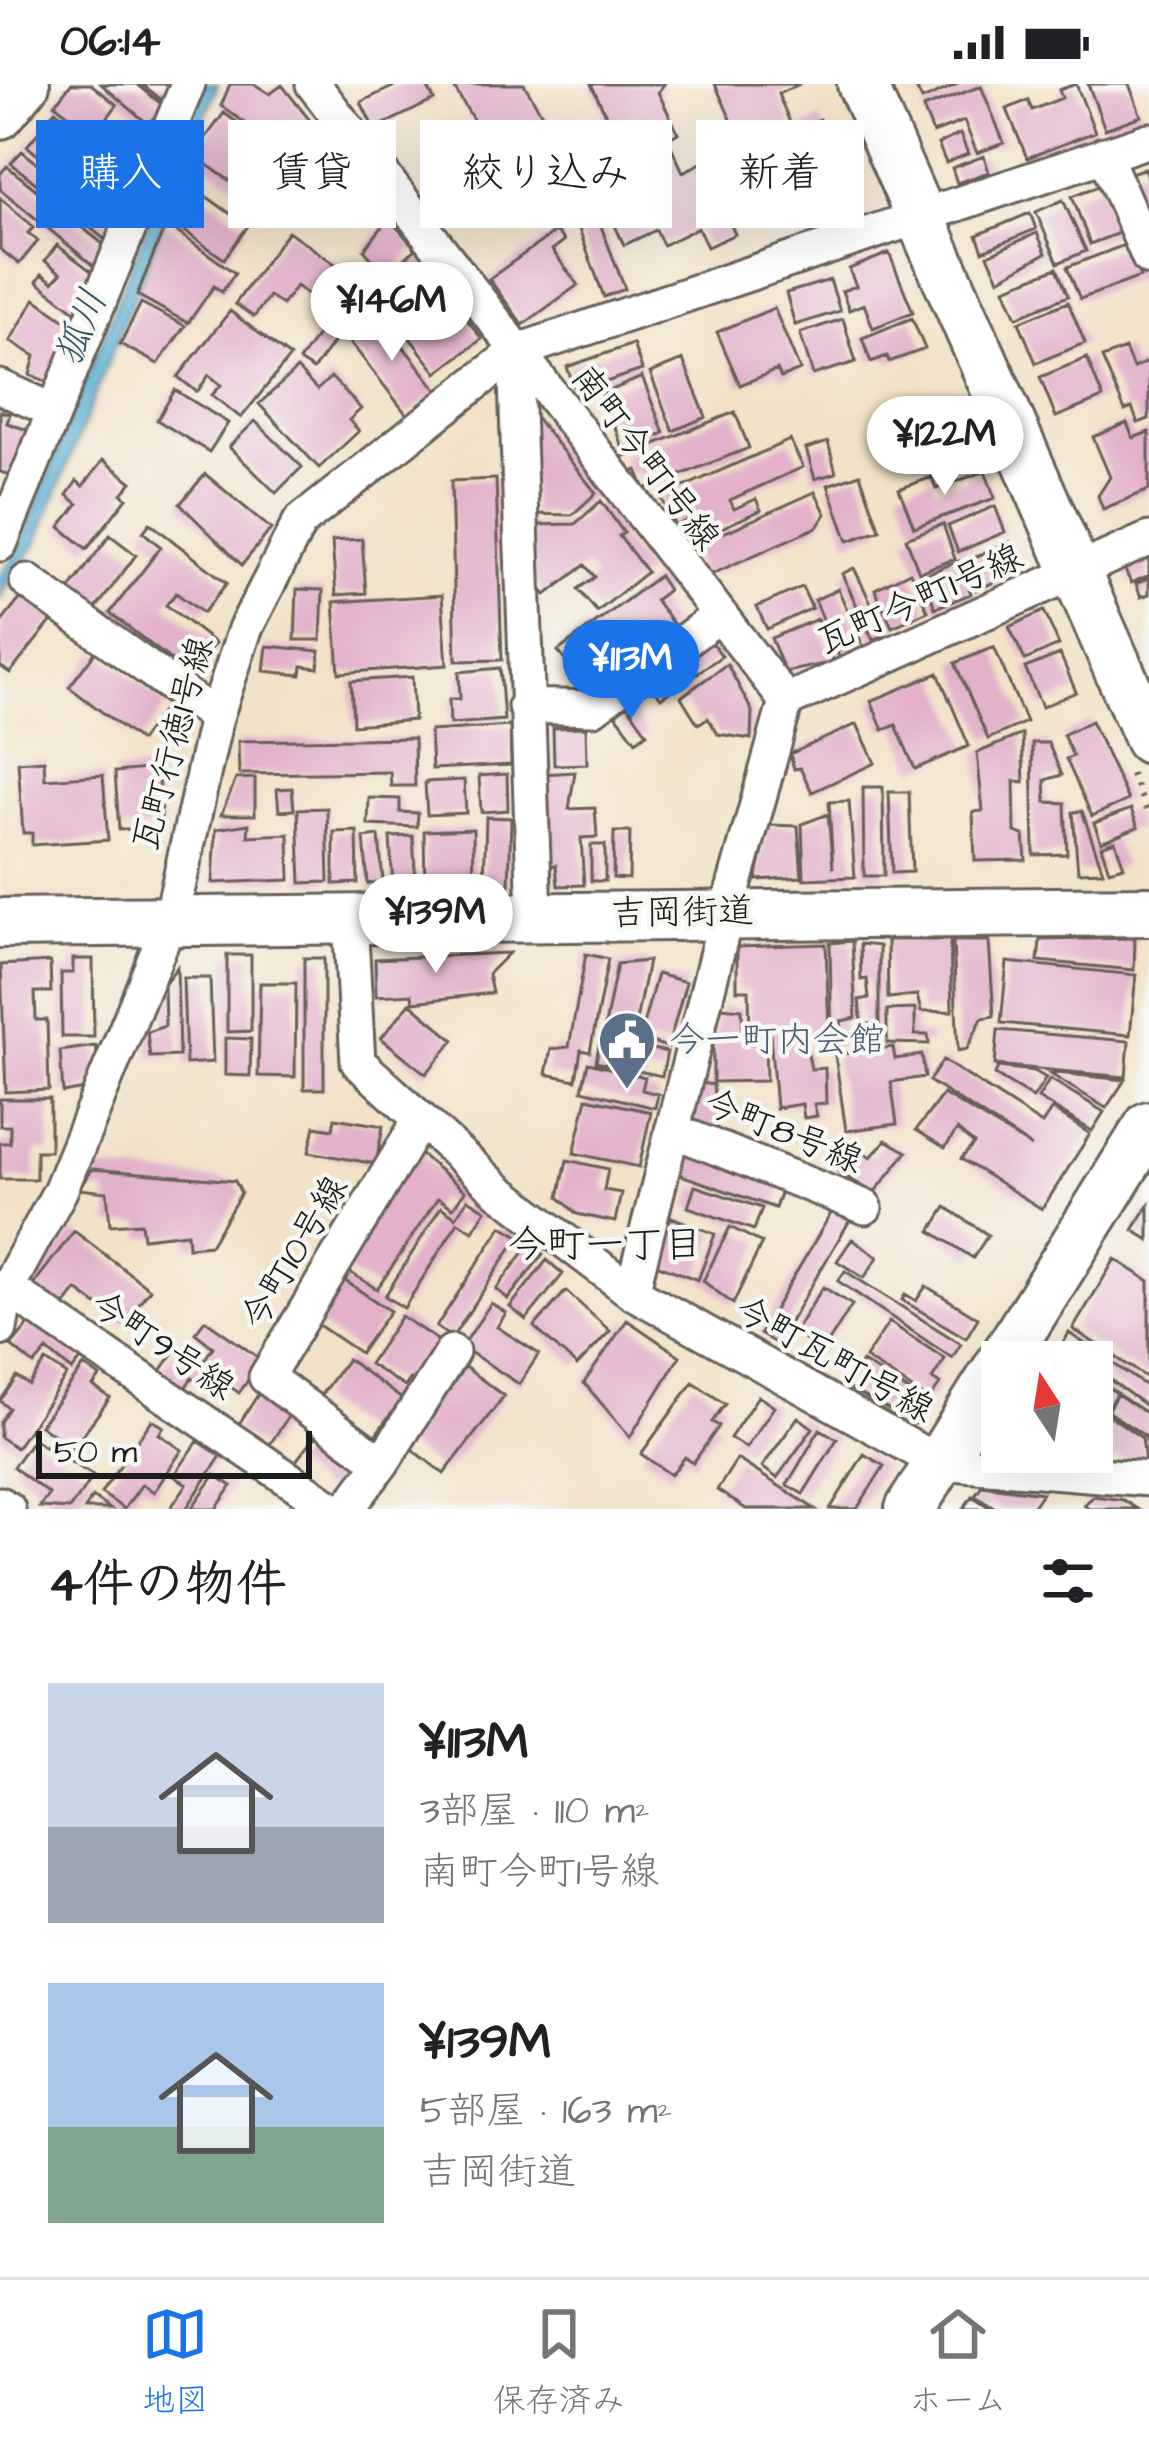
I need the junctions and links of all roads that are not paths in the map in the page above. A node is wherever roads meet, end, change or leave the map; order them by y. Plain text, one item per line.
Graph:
1 (25, 84) edge
2 (188, 84) edge
3 (313, 84) edge
4 (862, 84) edge
5 (0, 114) edge
6 (1149, 140) edge
7 (1104, 154) junction
8 (919, 215) junction
9 (1149, 258) edge
10 (515, 352) junction
11 (0, 387) edge
12 (52, 410) junction
13 (1149, 539) edge
14 (0, 544) edge
15 (1075, 575) junction
16 (27, 580) dead end
17 (717, 617) junction
18 (786, 701) junction
19 (525, 706) junction
20 (216, 717) junction
21 (1149, 740) edge
22 (1149, 910) edge
23 (727, 912) junction
24 (535, 915) junction
25 (350, 918) junction
26 (171, 919) junction
27 (0, 923) edge
28 (420, 1120) junction
29 (1149, 1126) edge
30 (672, 1130) junction
31 (865, 1207) dead end
32 (7, 1288) junction
33 (632, 1292) junction
34 (0, 1329) edge
35 (452, 1352) dead end
36 (938, 1462) junction
37 (382, 1463) junction
38 (1149, 1479) edge
39 (0, 1504) edge
40 (8, 1509) edge
41 (333, 1509) edge
42 (347, 1509) edge
43 (910, 1509) edge

1 - 5 street
2 - 12 street
3 - 10 street, 南町今町1号線
4 - 8 street
6 - 7 street, 瓦町行徳1号線
7 - 8 street, 瓦町行徳1号線
7 - 9 street
8 - 10 street, 瓦町行徳1号線
8 - 15 street
10 - 17 street, 南町今町1号線
10 - 19 street
10 - 20 street, 瓦町行徳1号線
11 - 12 street
12 - 14 street
13 - 15 street, 瓦町今町1号線
15 - 18 street, 瓦町今町1号線
15 - 21 street
16 - 20 street
17 - 18 street, 南町今町1号線
17 - 19 street
18 - 23 street
19 - 24 street
20 - 26 street, 瓦町行徳1号線
22 - 23 street, 吉岡街道
23 - 24 street, 吉岡街道
23 - 30 street
24 - 25 street, 吉岡街道
25 - 26 street, 吉岡街道
25 - 28 street, 今町瓦町1号線
26 - 27 street, 吉岡街道
26 - 32 street, 瓦町行徳1号線
28 - 33 street, 今町瓦町1号線
28 - 37 street, 今町10号線
29 - 36 street
30 - 31 street, 今町8号線
30 - 33 street
32 - 34 street, 瓦町行徳1号線
32 - 41 street, 今町9号線
33 - 36 street, 今町瓦町1号線
35 - 37 street
36 - 38 street, 今町瓦町1号線
36 - 43 street
37 - 42 street
39 - 40 street

